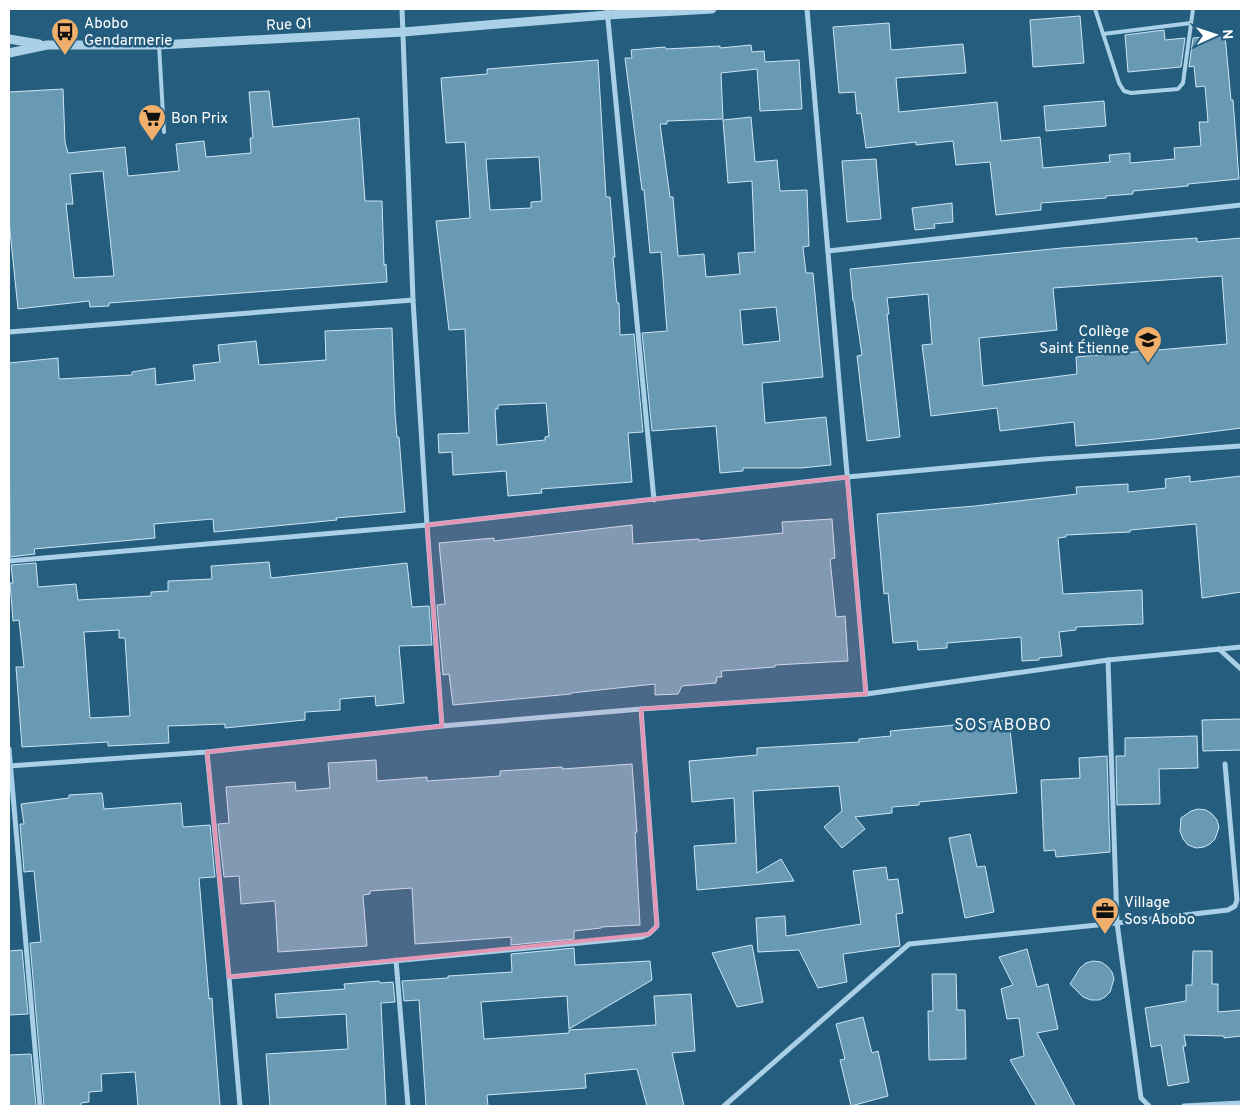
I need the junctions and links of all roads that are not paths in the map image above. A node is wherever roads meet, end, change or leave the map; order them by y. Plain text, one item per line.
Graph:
1 (402, 9) edge
2 (712, 9) edge
3 (807, 9) edge
4 (1095, 9) edge
5 (1193, 9) edge
6 (607, 12) edge
7 (1191, 23) junction
8 (403, 32) junction
9 (1103, 34) junction
10 (9, 39) edge
11 (47, 45) junction
12 (159, 45) junction
13 (9, 53) edge
14 (164, 132) dead end
15 (1241, 205) edge
16 (828, 251) junction
17 (413, 300) junction
18 (9, 332) edge
19 (1241, 446) edge
20 (847, 477) junction
21 (654, 500) junction
22 (427, 525) junction
23 (9, 561) edge
24 (1241, 647) edge
25 (1220, 649) junction
26 (1108, 660) junction
27 (1241, 669) edge
28 (866, 694) junction
29 (641, 709) junction
30 (442, 726) junction
31 (9, 749) edge
32 (207, 752) junction
33 (1225, 764) dead end
34 (9, 766) edge
35 (1117, 923) junction
36 (396, 960) junction
37 (229, 977) junction
38 (1241, 1103) edge
39 (40, 1106) edge
40 (240, 1106) edge
41 (408, 1106) edge
42 (724, 1106) edge
43 (1149, 1106) edge
44 (1184, 1106) edge

1 - 8 street
2 - 6 street, Rue Q1
3 - 16 street
4 - 9 lane
5 - 7 lane
6 - 8 street, Rue Q1
6 - 21 street
7 - 9 lane
7 - 9 lane
8 - 12 street, Rue Q1
8 - 17 street
10 - 11 street, Rue Q1
11 - 12 street, Rue Q1
11 - 13 street, Rue Q1
12 - 14 lane
15 - 16 street
16 - 20 street
17 - 18 street
17 - 22 street
19 - 20 street
20 - 21 street
20 - 28 street
21 - 22 street
22 - 23 street
22 - 30 street
24 - 25 street
25 - 26 street
25 - 27 street
26 - 28 street
26 - 35 street
28 - 29 street
29 - 30 street
29 - 36 street
30 - 32 street
31 - 34 street
32 - 34 street
32 - 37 street
33 - 35 street
34 - 39 street
35 - 42 street
35 - 43 street
36 - 37 street
36 - 41 street
37 - 40 street
38 - 44 street

